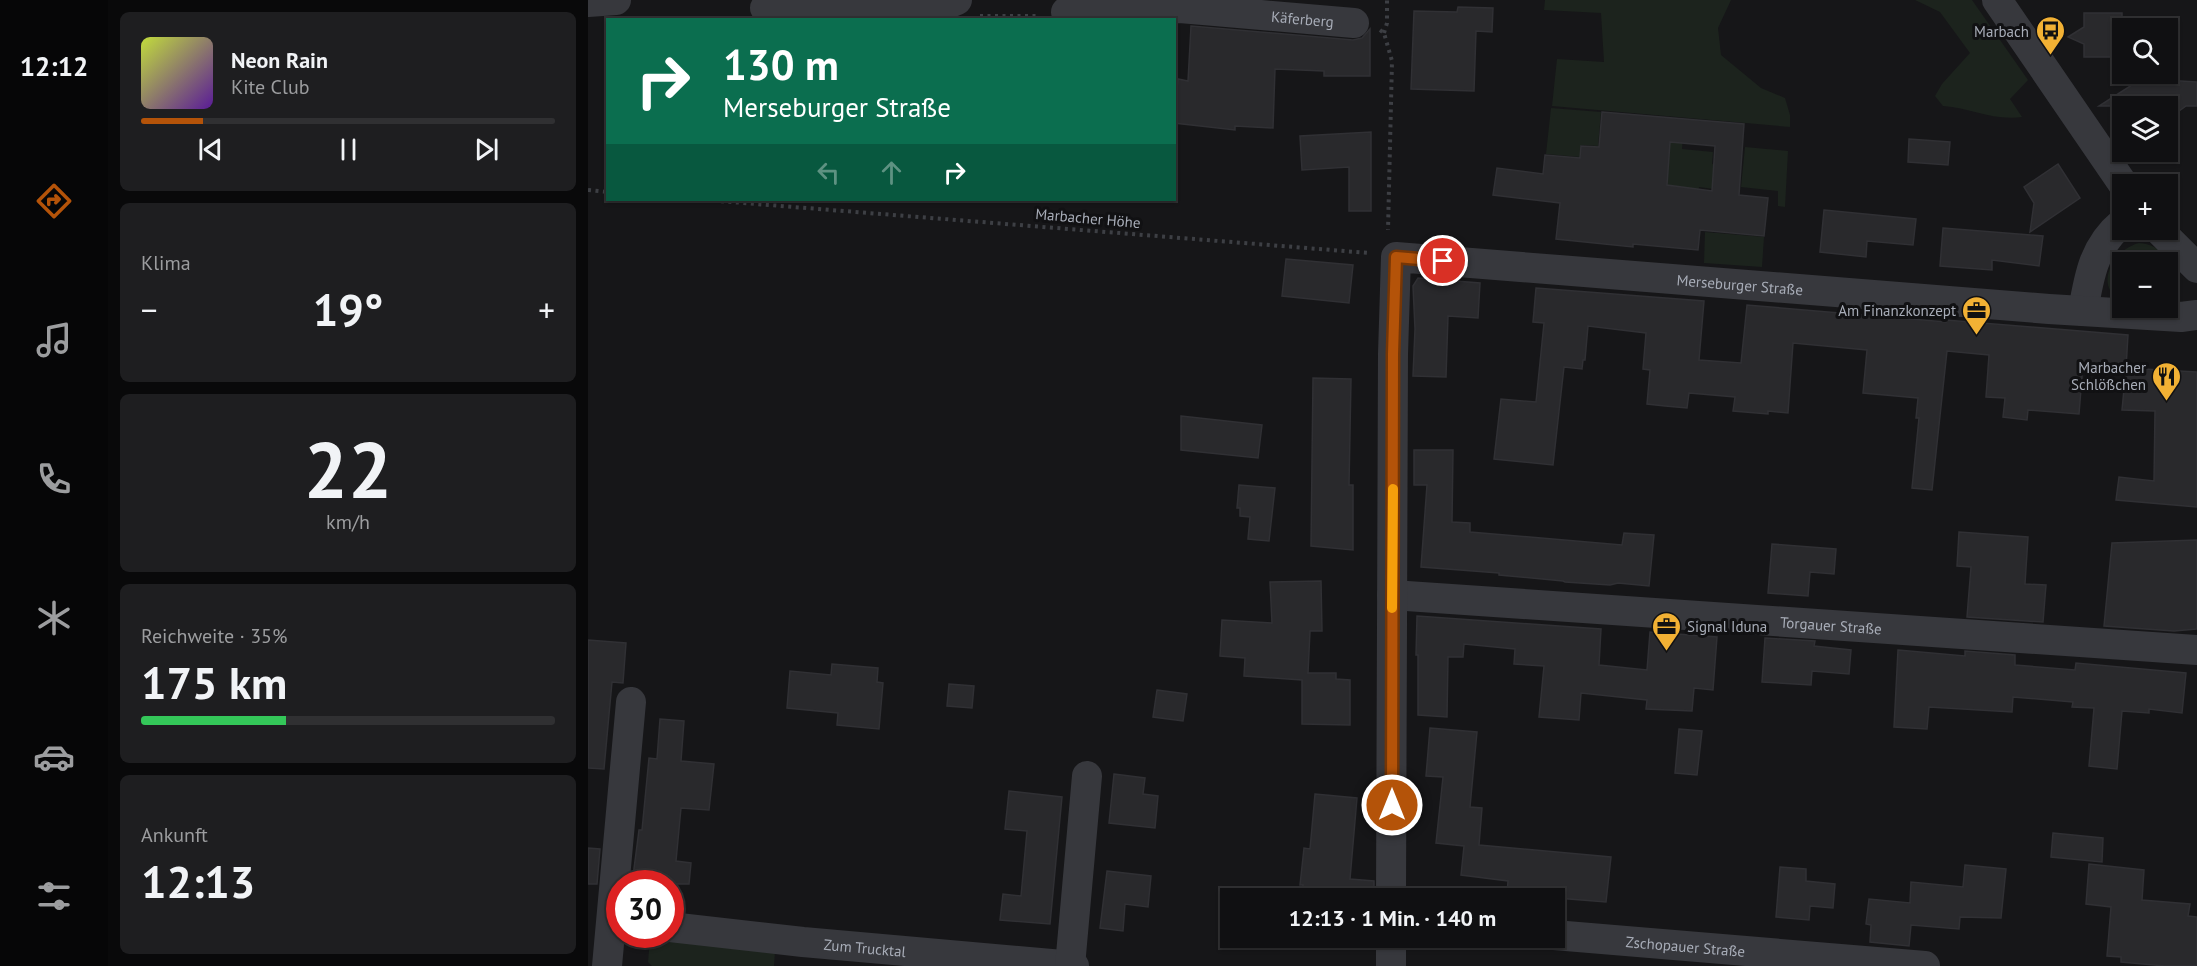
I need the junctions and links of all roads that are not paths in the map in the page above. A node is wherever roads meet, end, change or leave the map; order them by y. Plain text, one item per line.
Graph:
1 (616, 0) edge
2 (1997, 0) edge
3 (588, 2) edge
4 (1180, 4) edge
5 (946, 5) edge
6 (765, 8) dead end
7 (1066, 12) road end
8 (1354, 23) road end
9 (2116, 174) edge
10 (2112, 234) edge
11 (2169, 240) edge
12 (2197, 268) edge
13 (2083, 311) junction
14 (2197, 315) edge
15 (1392, 595) junction
16 (2197, 650) edge
17 (631, 702) dead end
18 (1086, 776) dead end
19 (619, 870) edge
20 (1390, 888) edge
21 (684, 930) edge
22 (1565, 936) edge
23 (611, 948) edge
24 (1391, 948) edge
25 (801, 954) edge
26 (607, 966) edge
27 (1072, 966) edge
28 (1391, 966) edge
29 (1925, 966) edge

1 - 3 street
2 - 9 street
4 - 7 street, Käferberg
4 - 8 street, Käferberg
5 - 6 street
10 - 13 street
11 - 12 street
13 - 14 street, Merseburger Straße
13 - 15 street, Merseburger Straße
15 - 16 street, Torgauer Straße
15 - 20 street
17 - 19 street
18 - 27 street, Zum Trucktal
21 - 25 street, Zum Trucktal
22 - 29 street, Zschopauer Straße
23 - 26 street
24 - 28 street
25 - 27 street, Zum Trucktal

